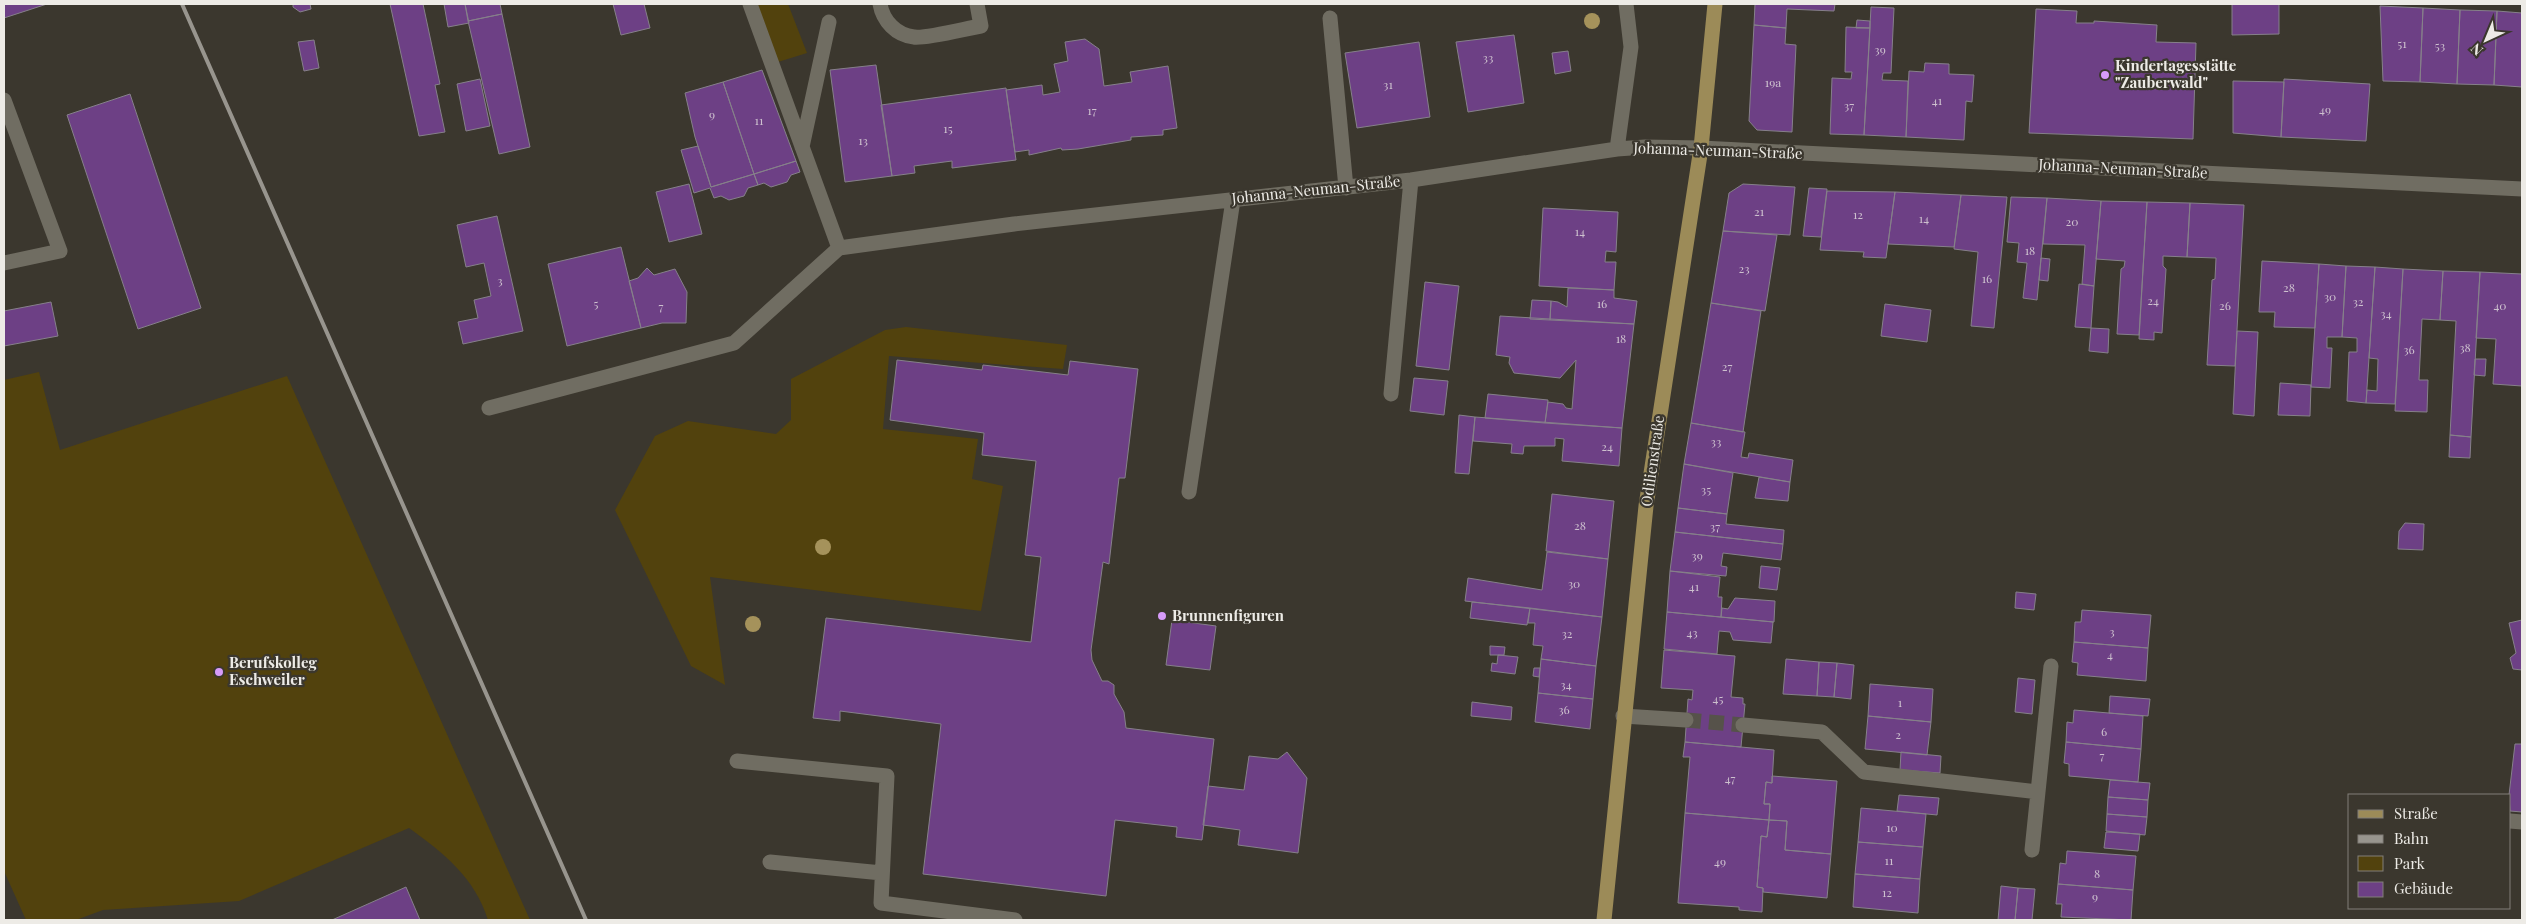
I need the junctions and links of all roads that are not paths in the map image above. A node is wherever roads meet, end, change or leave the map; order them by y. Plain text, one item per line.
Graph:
1 (750, 4) edge
2 (880, 4) edge
3 (977, 4) edge
4 (1626, 4) edge
5 (1715, 4) edge
6 (1330, 18) dead end
7 (829, 22) dead end
8 (4, 100) edge
9 (802, 147) junction
10 (1701, 148) junction
11 (1617, 149) junction
12 (1411, 180) junction
13 (1346, 188) junction
14 (2522, 189) edge
15 (1233, 200) junction
16 (839, 248) junction
17 (4, 262) edge
18 (1391, 394) dead end
19 (489, 408) dead end
20 (1189, 492) dead end
21 (2051, 666) dead end
22 (1623, 716) junction
23 (1686, 720) tunnel mouth
24 (1743, 725) tunnel mouth
25 (737, 761) dead end
26 (2038, 792) junction
27 (2032, 850) dead end
28 (770, 862) dead end
29 (882, 873) junction
30 (1015, 920) edge
31 (1604, 920) edge

1 - 9 street
2 - 3 street
4 - 11 street
5 - 10 main road, Odilienstraße
6 - 13 street
7 - 9 street
8 - 17 street
9 - 16 street
10 - 11 street, Johanna-Neuman-Straße
10 - 14 street, Johanna-Neuman-Straße
10 - 22 main road, Odilienstraße
11 - 12 street, Johanna-Neuman-Straße
12 - 13 street, Johanna-Neuman-Straße
12 - 18 street
13 - 15 street, Johanna-Neuman-Straße
15 - 16 street, Johanna-Neuman-Straße
15 - 20 street
16 - 19 street
21 - 26 street
22 - 23 street
22 - 31 main road, Odilienstraße
24 - 26 street
25 - 29 street
26 - 27 street
28 - 29 street
29 - 30 street

